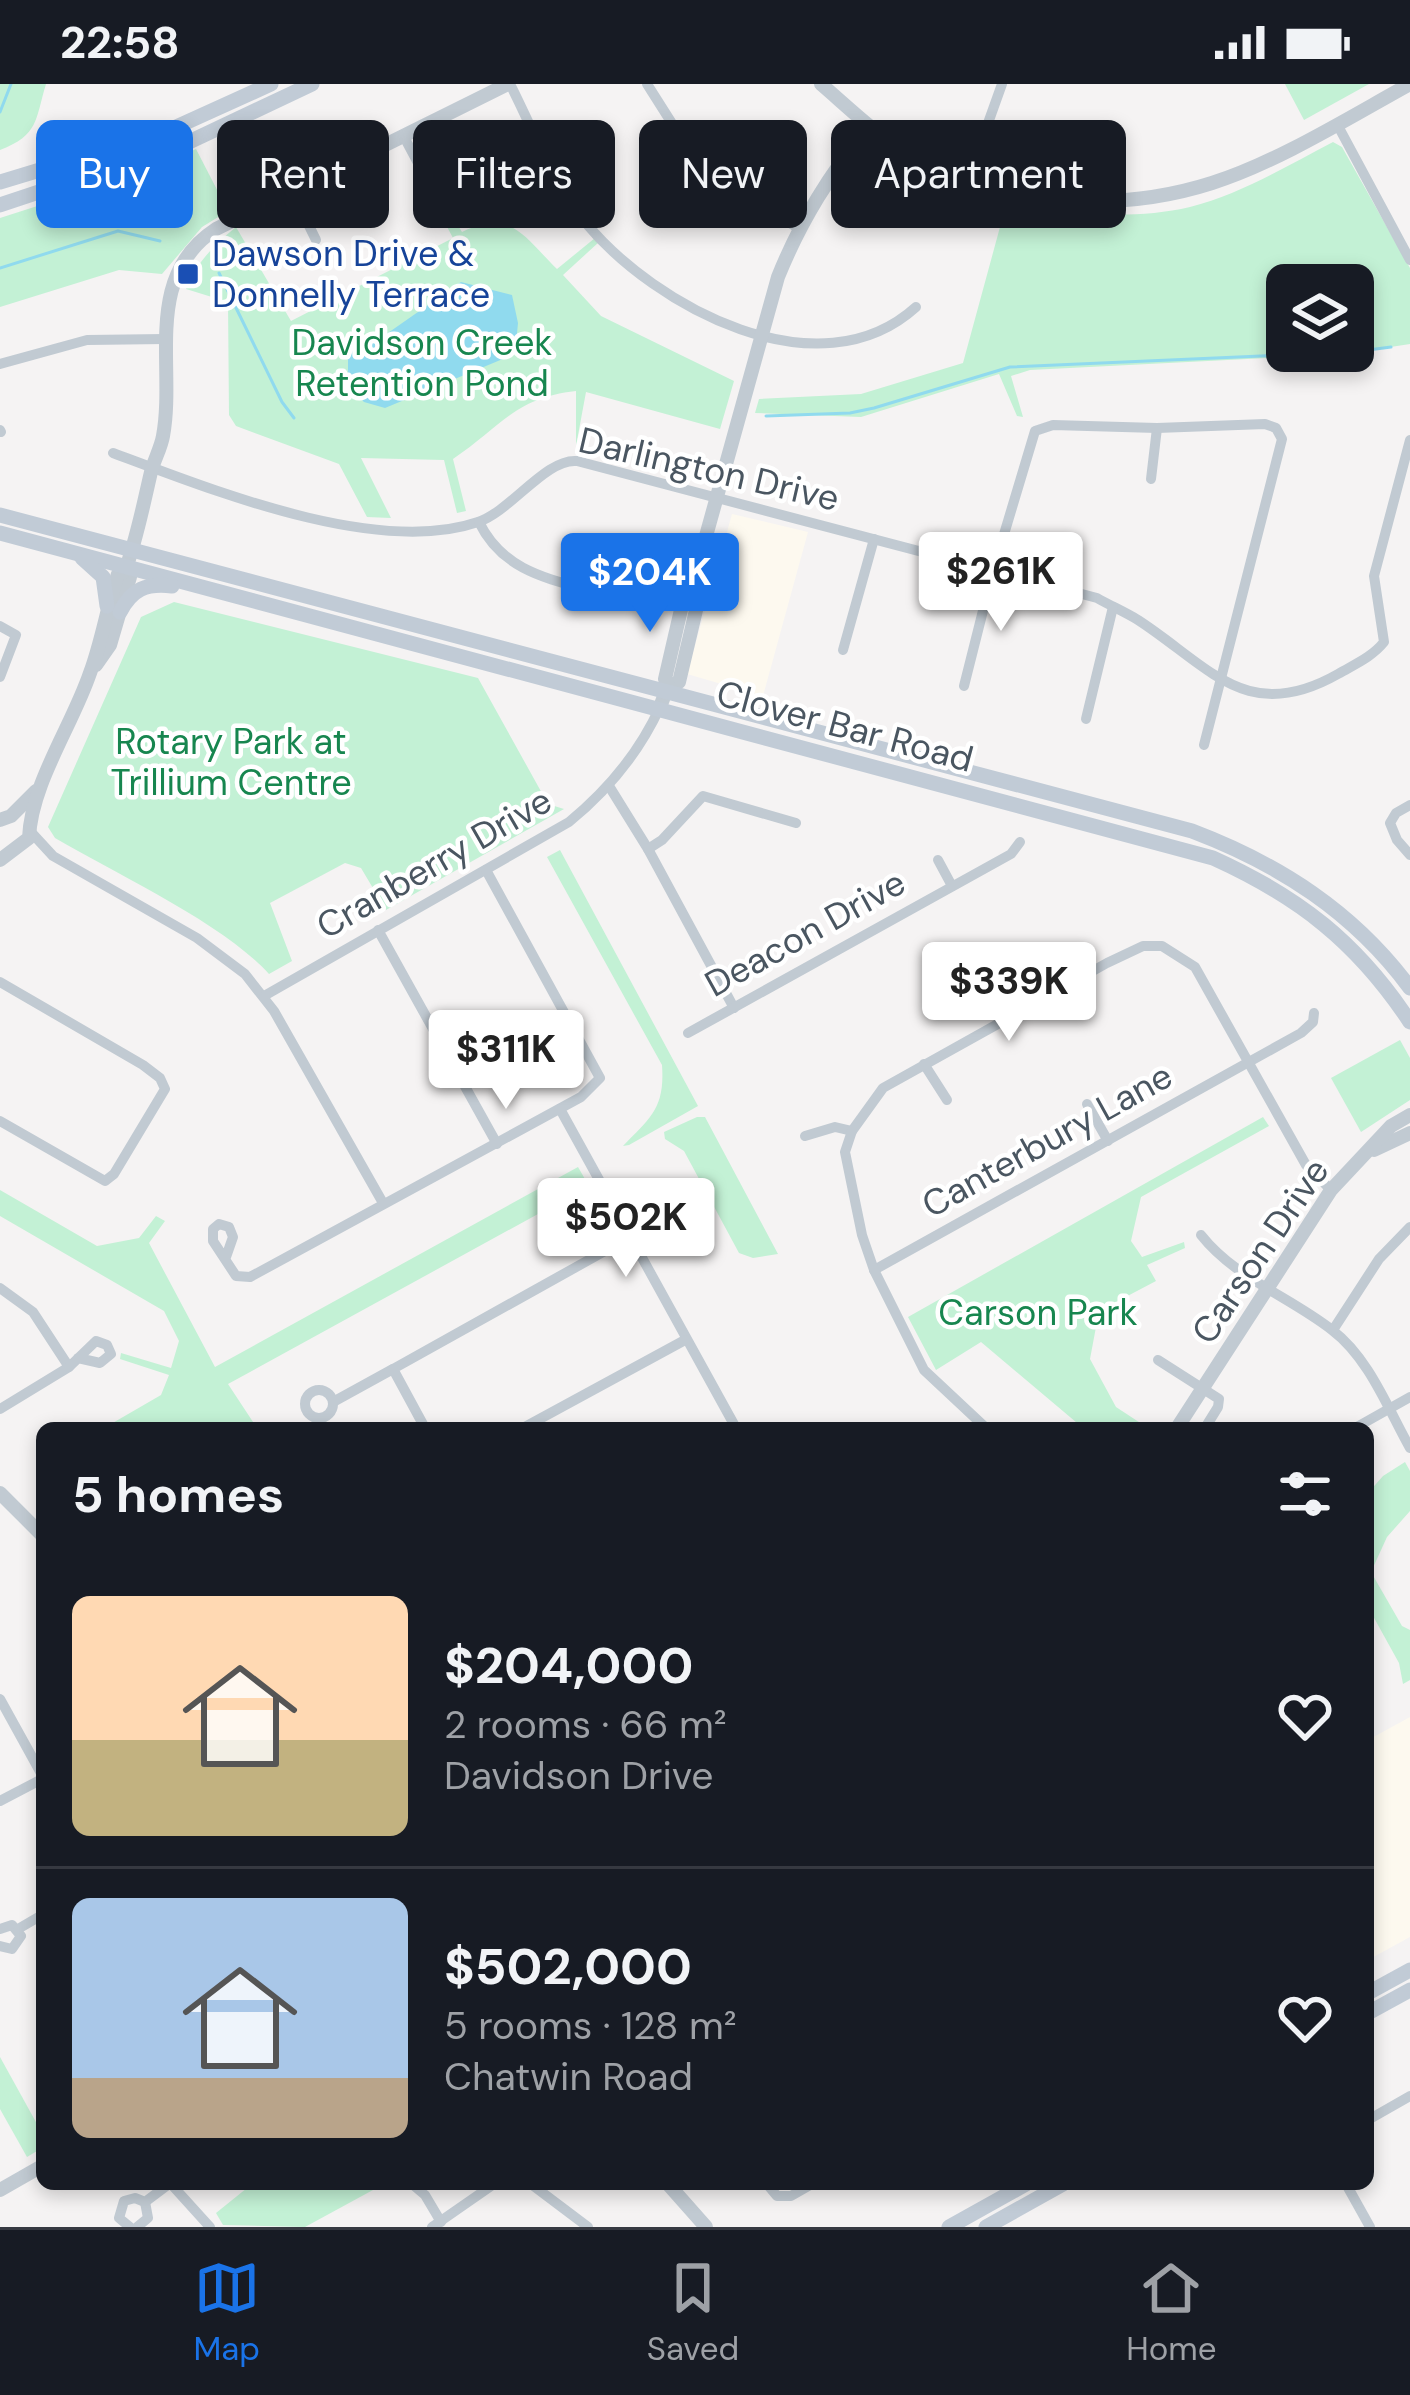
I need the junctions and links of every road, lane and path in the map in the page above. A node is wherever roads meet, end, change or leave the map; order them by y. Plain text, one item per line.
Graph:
1 (271, 84) edge
2 (312, 84) edge
3 (509, 84) edge
4 (647, 84) edge
5 (821, 84) edge
6 (1002, 84) edge
7 (1410, 84) edge
8 (671, 120) edge
9 (862, 120) edge
10 (989, 120) edge
11 (1337, 124) junction
12 (403, 135) junction
13 (389, 142) edge
14 (413, 154) edge
15 (831, 172) edge
16 (0, 182) edge
17 (1126, 200) edge
18 (0, 205) edge
19 (807, 212) edge
20 (218, 228) edge
21 (310, 228) edge
22 (798, 228) edge
23 (316, 240) dead end
24 (1410, 260) edge
25 (916, 307) dead end
26 (758, 337) junction
27 (165, 339) junction
28 (0, 364) edge
29 (1157, 428) junction
30 (1410, 440) edge
31 (113, 453) dead end
32 (152, 468) junction
33 (1150, 479) dead end
34 (716, 500) junction
35 (0, 515) edge
36 (479, 522) junction
37 (0, 533) edge
38 (874, 539) junction
39 (133, 549) junction
40 (75, 553) junction
41 (126, 569) junction
42 (993, 571) junction
43 (228, 596) junction
44 (610, 596) dead end
45 (1114, 607) junction
46 (114, 609) junction
47 (0, 626) edge
48 (843, 650) dead end
49 (0, 677) edge
50 (1220, 681) junction
51 (964, 686) dead end
52 (664, 695) junction
53 (1087, 718) dead end
54 (1204, 745) dead end
55 (609, 786) junction
56 (39, 788) junction
57 (1410, 805) edge
58 (4, 817) edge
59 (796, 823) dead end
60 (30, 830) junction
61 (1020, 842) dead end
62 (648, 849) junction
63 (7, 851) edge
64 (1410, 855) edge
65 (53, 856) junction
66 (938, 860) dead end
67 (485, 870) junction
68 (952, 886) junction
69 (378, 930) junction
70 (0, 982) edge
71 (1410, 988) edge
72 (264, 996) junction
73 (734, 1007) junction
74 (1314, 1013) dead end
75 (1410, 1022) edge
76 (688, 1033) dead end
77 (1249, 1062) junction
78 (924, 1064) junction
79 (947, 1100) dead end
80 (1087, 1104) dead end
81 (560, 1108) junction
82 (1410, 1115) edge
83 (0, 1121) edge
84 (853, 1131) junction
85 (1410, 1133) edge
86 (805, 1136) dead end
87 (1108, 1141) junction
88 (497, 1144) junction
89 (1369, 1151) junction
90 (1331, 1190) junction
91 (382, 1203) junction
92 (1410, 1227) edge
93 (1201, 1235) dead end
94 (630, 1237) junction
95 (226, 1257) dead end
96 (874, 1270) junction
97 (0, 1288) edge
98 (1268, 1288) junction
99 (1333, 1330) junction
100 (685, 1340) junction
101 (1158, 1360) dead end
102 (393, 1369) junction
103 (1204, 1387) junction
104 (1410, 1397) edge
105 (333, 1402) dead end
106 (0, 1409) edge
107 (1388, 1409) junction
108 (422, 1422) edge
109 (534, 1422) edge
110 (733, 1422) edge
111 (980, 1422) edge
112 (1181, 1422) edge
113 (1209, 1422) edge
114 (1365, 1422) edge
115 (1410, 1448) edge
116 (0, 1493) edge
117 (36, 1529) edge
118 (0, 1699) edge
119 (36, 1766) edge
120 (36, 1781) edge
121 (0, 1802) edge
122 (36, 1918) edge
123 (0, 1929) edge
124 (18, 1929) junction
125 (0, 1946) edge
126 (1410, 1970) edge
127 (1374, 1990) edge
128 (1410, 1990) edge
129 (1374, 2010) edge
130 (1410, 2096) edge
131 (1374, 2117) edge
132 (36, 2169) edge
133 (0, 2190) edge
134 (162, 2190) edge
135 (176, 2190) edge
136 (419, 2190) edge
137 (485, 2190) edge
138 (540, 2190) edge
139 (673, 2190) edge
140 (772, 2190) edge
141 (802, 2190) edge
142 (1015, 2190) edge
143 (1052, 2190) edge
144 (1349, 2190) edge
145 (145, 2203) junction
146 (686, 2206) junction
147 (437, 2224) edge
148 (134, 2227) edge
149 (210, 2227) edge
150 (589, 2227) edge
151 (694, 2227) edge
152 (706, 2227) edge
153 (949, 2227) edge
154 (986, 2227) edge
155 (1370, 2227) edge

1 - 16 main road
2 - 18 main road
3 - 12 street
3 - 26 street
4 - 8 street
5 - 9 street
6 - 10 street
7 - 11 street
11 - 17 street
11 - 24 street
12 - 13 street
12 - 14 street
15 - 19 street
20 - 27 street
21 - 23 street
22 - 26 street
25 - 26 street
26 - 34 street
27 - 28 street
27 - 32 street
29 - 33 street
29 - 42 street
29 - 50 street
30 - 50 street, Darlington Drive
31 - 32 street, Darlington Drive
32 - 36 street, Darlington Drive
32 - 39 street
34 - 36 street, Darlington Drive
34 - 38 street, Darlington Drive
34 - 52 street
35 - 39 main road, Clover Bar Road
36 - 44 street
37 - 40 main road, Clover Bar Road
38 - 42 street, Darlington Drive
38 - 48 street
39 - 41 street
39 - 52 main road, Clover Bar Road
40 - 41 main road, Clover Bar Road
40 - 46 main road
41 - 43 main road, Clover Bar Road
41 - 46 street
42 - 45 street, Darlington Drive
42 - 51 street
43 - 46 main road
43 - 52 main road, Clover Bar Road
45 - 50 street, Darlington Drive
45 - 53 street
46 - 56 street
47 - 49 street
50 - 54 street
52 - 55 street, Cranberry Drive
52 - 71 main road, Clover Bar Road
52 - 75 main road, Clover Bar Road
55 - 62 street
55 - 67 street, Cranberry Drive
56 - 58 street
56 - 60 street
57 - 64 street
58 - 60 street
59 - 62 street
60 - 63 street
60 - 65 street
61 - 68 street, Deacon Drive
62 - 73 street
63 - 65 street
65 - 72 street
66 - 68 street, Deacon Drive
67 - 69 street, Cranberry Drive
67 - 81 street
68 - 73 street, Deacon Drive
69 - 72 street, Cranberry Drive
69 - 88 street
70 - 83 street
72 - 91 street
73 - 76 street, Deacon Drive
74 - 77 street, Canterbury Lane
77 - 78 street
77 - 87 street, Canterbury Lane
77 - 90 street
78 - 79 street
78 - 84 street
80 - 87 street
81 - 88 street
81 - 94 street
82 - 89 street, Carson Drive
84 - 86 street
84 - 96 street
85 - 89 street, Carson Drive
87 - 96 street, Canterbury Lane
88 - 91 street
89 - 90 street, Carson Drive
90 - 98 street, Carson Drive
91 - 95 street
92 - 99 street
93 - 98 street
94 - 100 street
94 - 102 street
96 - 111 street
97 - 106 street
98 - 99 street
98 - 103 street, Carson Drive
99 - 107 street
100 - 109 street
100 - 110 street
101 - 103 street, Carson Drive
102 - 105 street
102 - 108 street
103 - 112 street, Carson Drive
103 - 113 street
104 - 107 street
107 - 114 street
107 - 115 street
116 - 117 street
118 - 119 street
120 - 121 street
122 - 124 street
123 - 124 street
124 - 125 street
126 - 127 main road
128 - 129 main road
130 - 131 street
132 - 133 street
134 - 145 street
135 - 149 street
136 - 147 street
137 - 147 street
138 - 150 street
139 - 146 street
140 - 141 street
142 - 153 main road
143 - 154 main road
144 - 155 street
145 - 148 street
145 - 148 street
146 - 151 street
146 - 152 street

